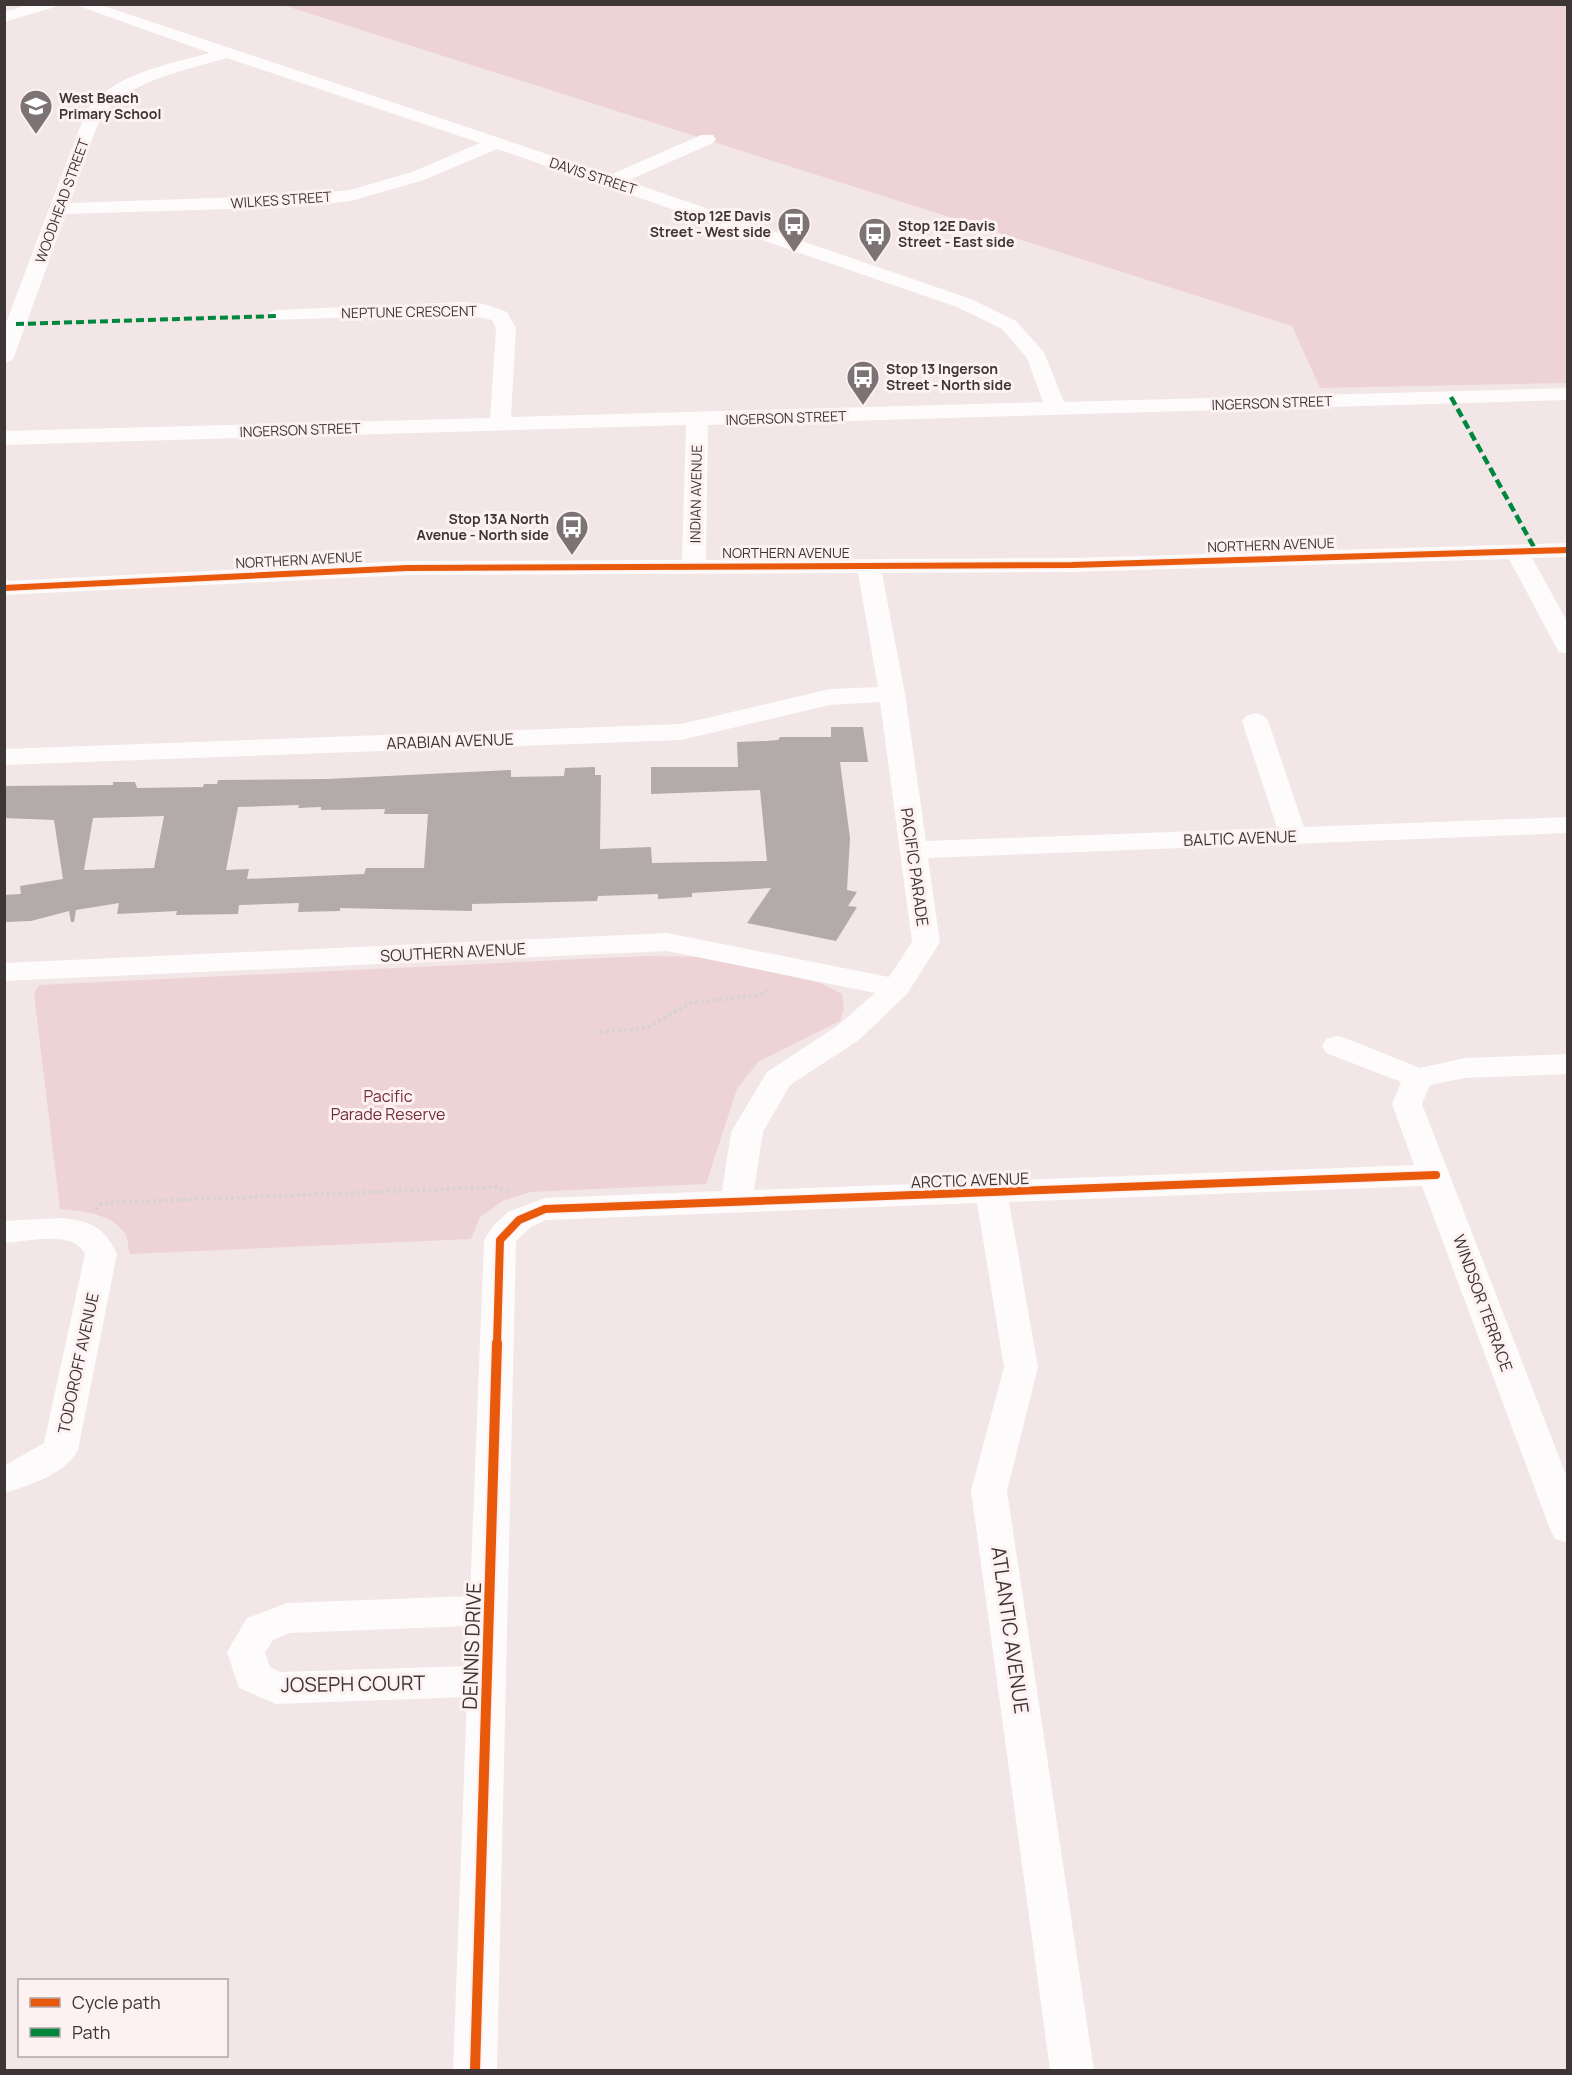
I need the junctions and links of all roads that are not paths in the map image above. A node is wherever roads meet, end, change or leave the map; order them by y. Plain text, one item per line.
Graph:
1 (49, 4) edge
2 (81, 4) edge
3 (4, 17) edge
4 (223, 54) junction
5 (706, 139) dead end
6 (494, 144) junction
7 (611, 182) junction
8 (59, 209) junction
9 (277, 316) dead end
10 (10, 324) edge
11 (4, 357) edge
12 (1568, 394) edge
13 (1056, 409) junction
14 (697, 420) junction
15 (500, 425) junction
16 (4, 438) edge
17 (1568, 550) edge
18 (1517, 551) junction
19 (869, 566) junction
20 (694, 567) junction
21 (4, 588) edge
22 (1568, 646) edge
23 (892, 694) junction
24 (1255, 721) dead end
25 (4, 757) edge
26 (1568, 825) edge
27 (1293, 836) junction
28 (913, 850) junction
29 (4, 972) edge
30 (897, 988) junction
31 (1337, 1046) dead end
32 (1568, 1065) edge
33 (1418, 1078) junction
34 (1436, 1175) junction
35 (991, 1192) junction
36 (735, 1202) junction
37 (509, 1226) joint
38 (4, 1232) edge
39 (4, 1480) edge
40 (1568, 1529) edge
41 (489, 1610) junction
42 (488, 1681) junction
43 (475, 2070) edge
44 (1072, 2070) edge

1 - 3 street
2 - 4 street, DAVIS STREET
4 - 6 street, DAVIS STREET
4 - 8 street, WOODHEAD STREET
5 - 7 street
6 - 7 street, DAVIS STREET
6 - 8 street, WILKES STREET
7 - 13 street, DAVIS STREET
8 - 10 street, WOODHEAD STREET
9 - 15 street, NEPTUNE CRESCENT
10 - 11 street, WOODHEAD STREET
12 - 13 street, INGERSON STREET
13 - 14 street, INGERSON STREET
14 - 15 street, INGERSON STREET
14 - 20 street, INDIAN AVENUE
15 - 16 street, INGERSON STREET
17 - 18 street, NORTHERN AVENUE
18 - 19 street, NORTHERN AVENUE
18 - 22 street
19 - 20 street, NORTHERN AVENUE
19 - 23 street, PACIFIC PARADE
20 - 21 street, NORTHERN AVENUE
23 - 25 street, ARABIAN AVENUE
23 - 28 street, PACIFIC PARADE
24 - 27 street
26 - 27 street, BALTIC AVENUE
27 - 28 street, BALTIC AVENUE
28 - 30 street, PACIFIC PARADE
29 - 30 street, SOUTHERN AVENUE
30 - 36 street, PACIFIC PARADE
31 - 33 street
32 - 33 street
33 - 34 street, WINDSOR TERRACE
34 - 35 street, ARCTIC AVENUE
34 - 40 street, WINDSOR TERRACE
35 - 36 street, ARCTIC AVENUE
35 - 44 street, ATLANTIC AVENUE
36 - 37 street, ARCTIC AVENUE
37 - 41 street, DENNIS DRIVE
38 - 39 street, TODOROFF AVENUE
41 - 42 street, DENNIS DRIVE
41 - 42 street, JOSEPH COURT
42 - 43 street, DENNIS DRIVE

